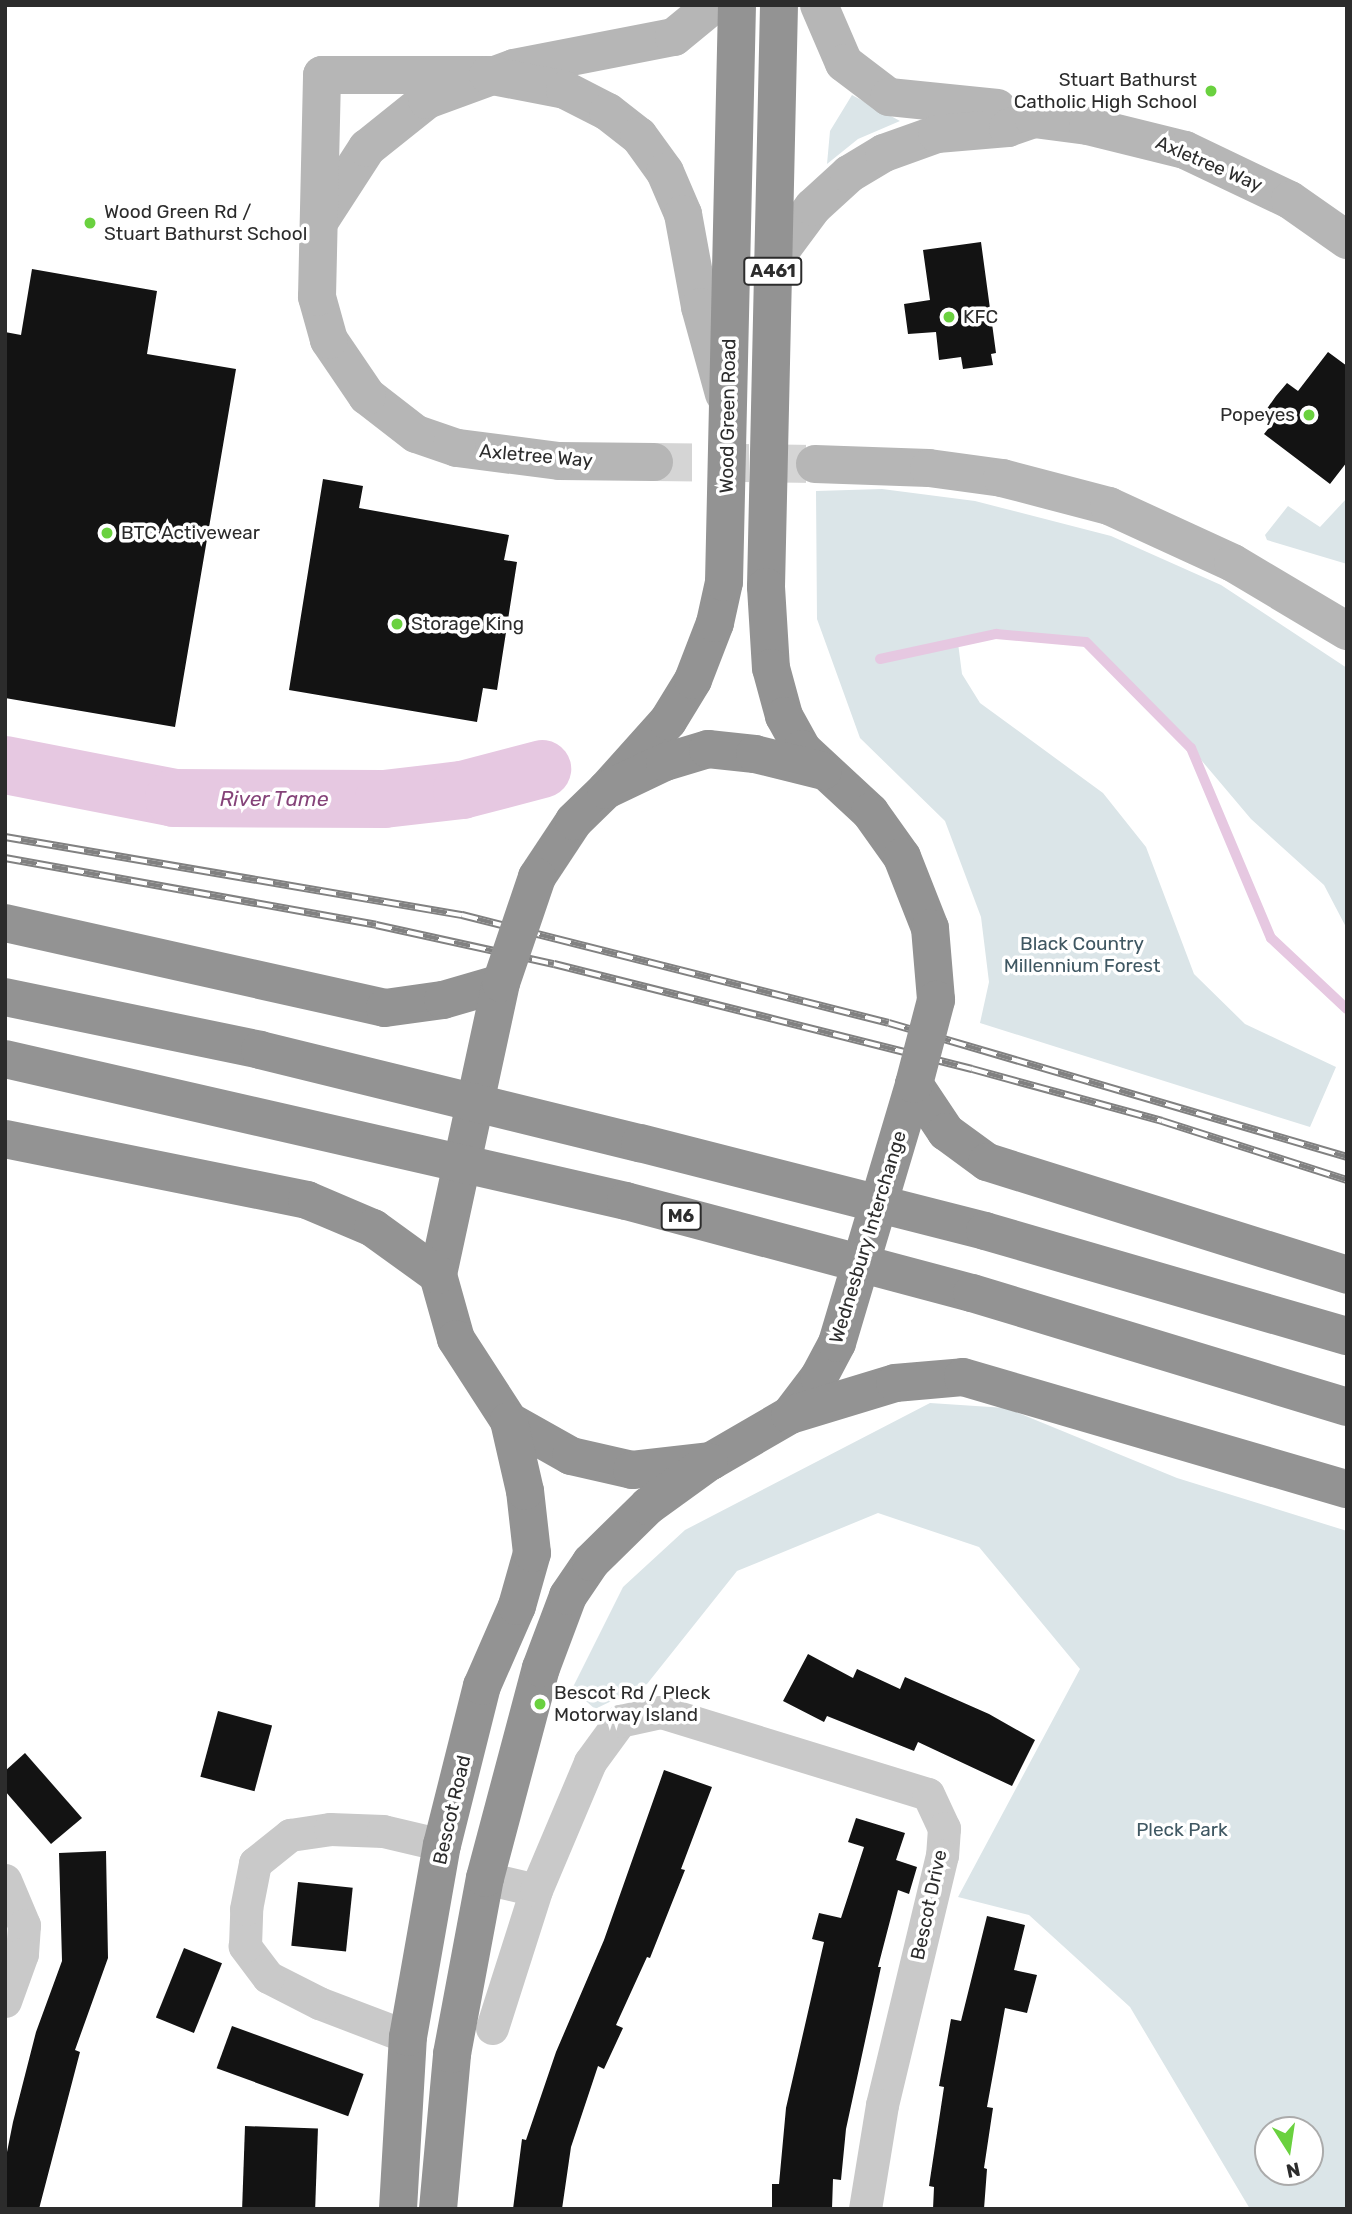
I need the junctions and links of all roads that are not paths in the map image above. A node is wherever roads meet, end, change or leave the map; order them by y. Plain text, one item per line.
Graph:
1 (713, 5) edge
2 (737, 5) edge
3 (779, 5) edge
4 (819, 5) edge
5 (488, 75) junction
6 (1021, 114) junction
7 (318, 223) junction
8 (1347, 240) edge
9 (774, 261) junction
10 (729, 413) junction
11 (654, 463) tunnel mouth
12 (815, 464) tunnel mouth
13 (1276, 588) junction
14 (1347, 598) edge
15 (1347, 631) edge
16 (823, 771) junction
17 (606, 790) junction
18 (5, 923) edge
19 (501, 983) junction
20 (5, 997) edge
21 (5, 1059) edge
22 (914, 1084) junction
23 (5, 1139) edge
24 (438, 1275) junction
25 (1347, 1275) edge
26 (1347, 1336) edge
27 (1347, 1407) edge
28 (790, 1415) junction
29 (509, 1421) junction
30 (711, 1461) junction
31 (1347, 1489) edge
32 (541, 1668) junction
33 (482, 1686) junction
34 (444, 1835) junction
35 (485, 1878) junction
36 (5, 1880) edge
37 (536, 1891) junction
38 (5, 2001) edge
39 (492, 2028) dead end
40 (408, 2037) junction
41 (398, 2209) edge
42 (438, 2209) edge
43 (865, 2209) edge

1 - 5 street, Axletree Way
2 - 10 highway, Wood Green Road / A461
3 - 9 highway, A461
4 - 6 street, Axletree Way
5 - 7 street, Axletree Way
5 - 7 street, Axletree Way
5 - 10 street, Axletree Way
6 - 8 street, Axletree Way
6 - 9 street, Axletree Way
7 - 11 street, Axletree Way
9 - 16 highway, A461
10 - 17 highway, Wood Green Road / A461
12 - 13 street
13 - 14 street
13 - 15 street
16 - 17 highway, Wednesbury Interchange
16 - 22 highway, Wednesbury Interchange, bridge
17 - 19 highway, Wednesbury Interchange, bridge
18 - 19 highway
19 - 24 highway, Wednesbury Interchange
20 - 26 highway, bridge
21 - 27 highway, M6, bridge
22 - 25 highway
22 - 28 highway, Wednesbury Interchange
23 - 24 highway
24 - 29 highway, Wednesbury Interchange
28 - 30 highway, Wednesbury Interchange
28 - 31 highway
29 - 30 highway, Wednesbury Interchange
29 - 33 highway, Bescot Road
30 - 32 highway
32 - 33 highway
32 - 35 highway
33 - 34 highway, Bescot Road
34 - 35 highway
34 - 40 highway, Bescot Road
34 - 40 street
35 - 37 street
35 - 42 highway
36 - 38 street
37 - 39 street
37 - 43 street, Bescot Drive
40 - 41 highway, Bescot Road

